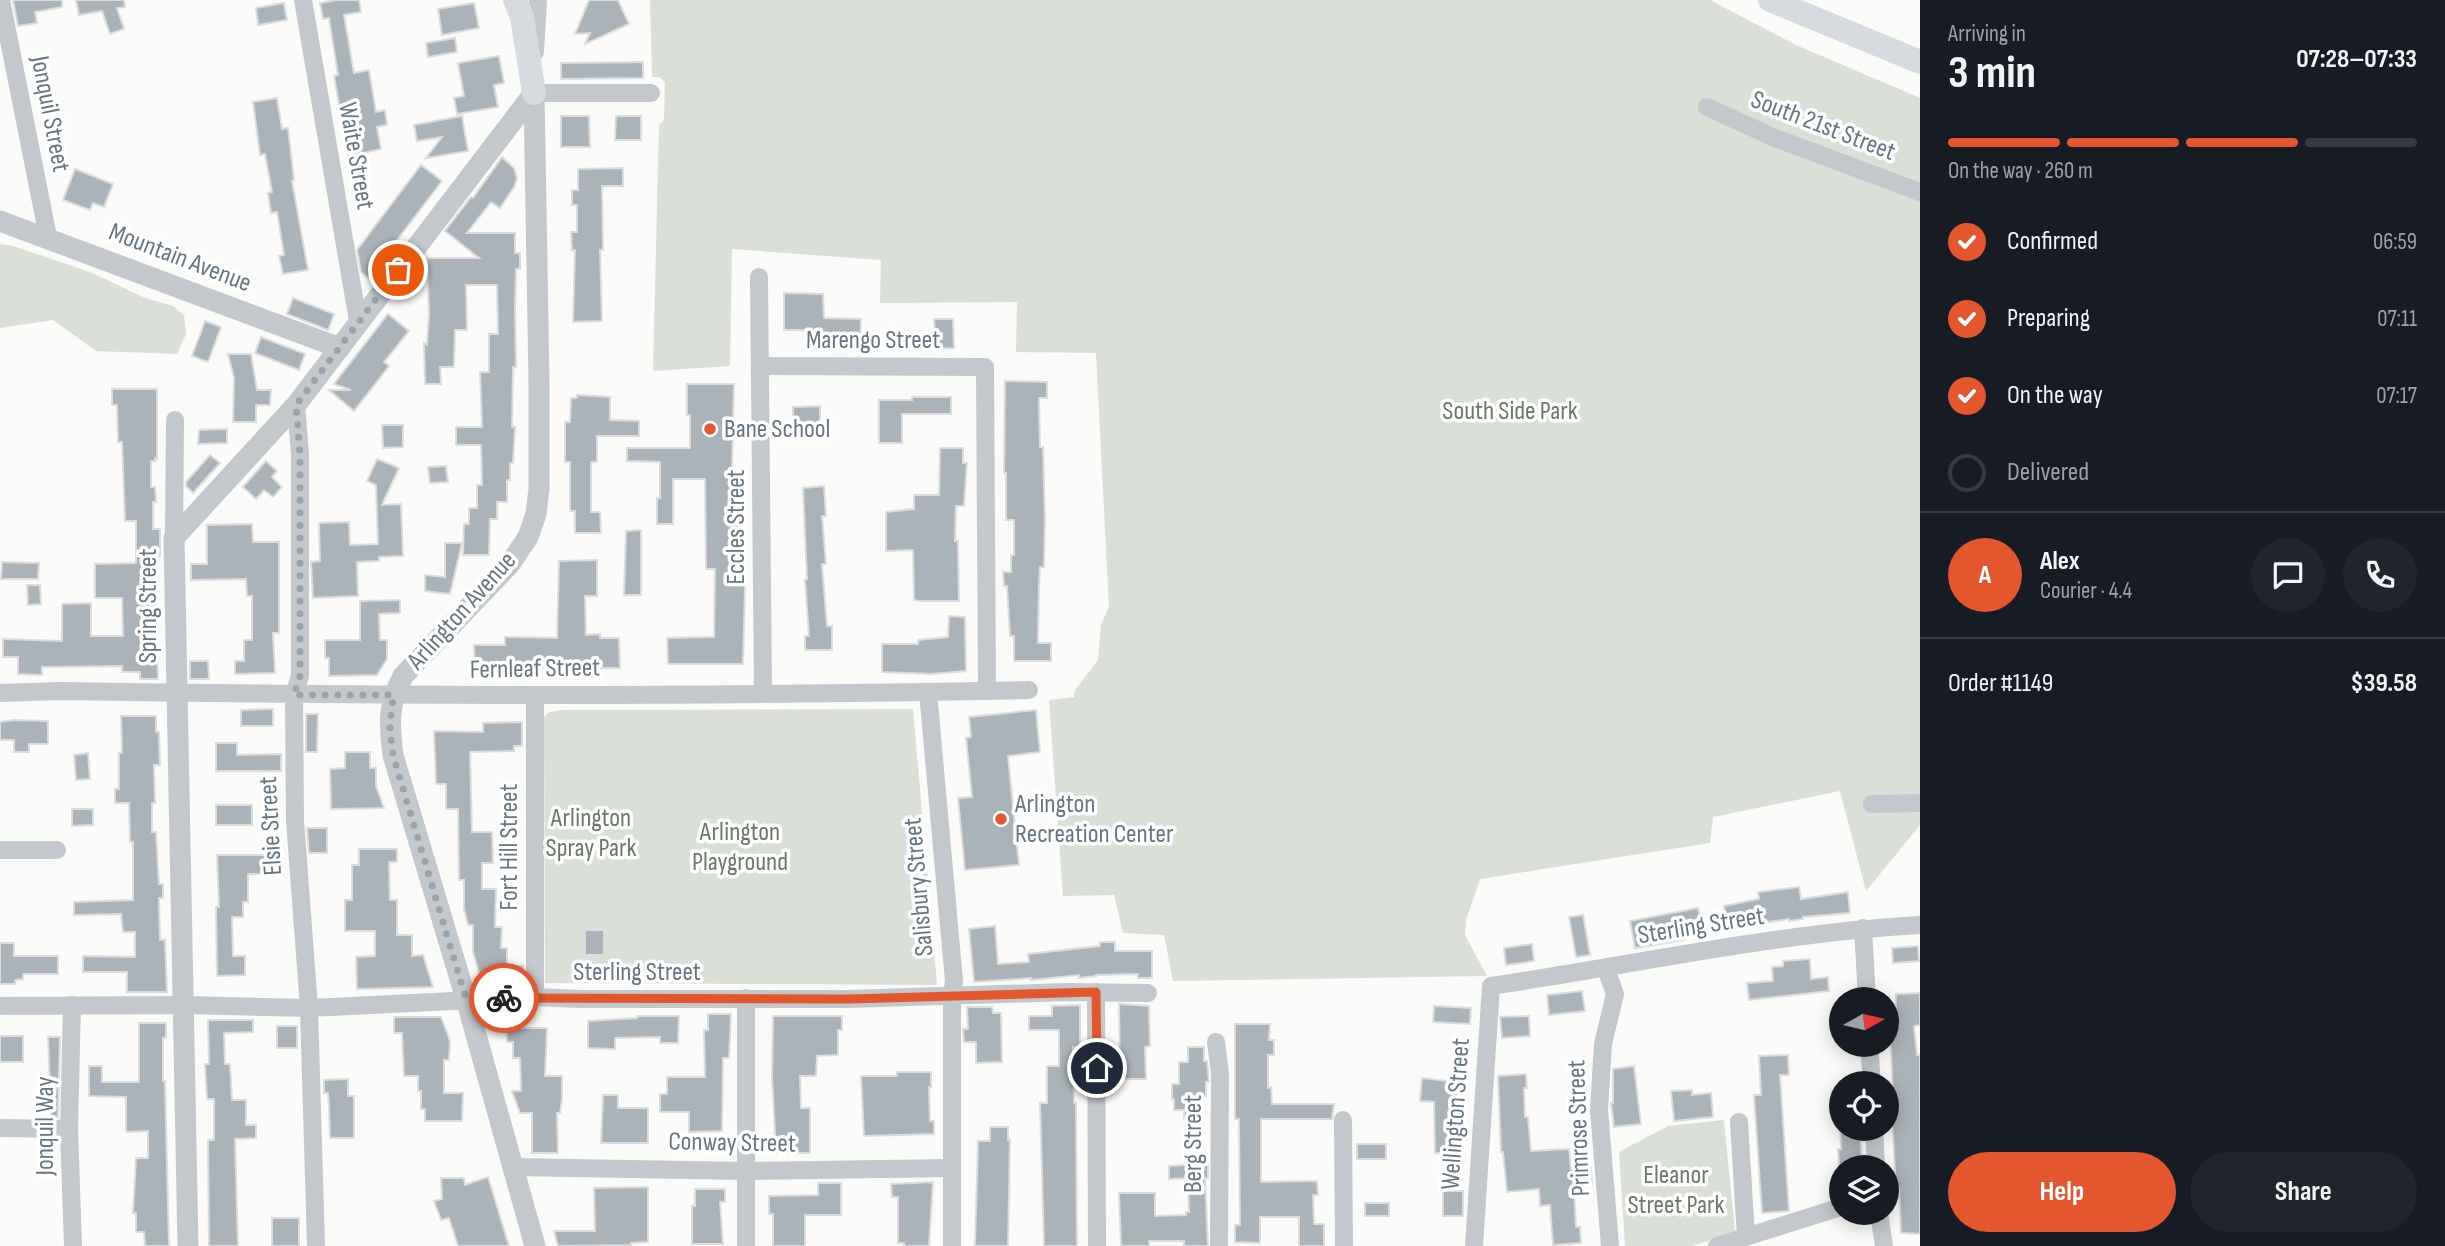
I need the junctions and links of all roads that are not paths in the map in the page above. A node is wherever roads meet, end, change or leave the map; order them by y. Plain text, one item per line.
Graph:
1 (1, 0) edge
2 (303, 0) edge
3 (515, 0) edge
4 (538, 0) edge
5 (1770, 0) edge
6 (1920, 62) edge
7 (534, 93) junction
8 (651, 93) dead end
9 (1707, 107) dead end
10 (1920, 192) edge
11 (0, 221) edge
12 (48, 237) junction
13 (759, 277) dead end
14 (358, 321) junction
15 (340, 348) junction
16 (761, 366) junction
17 (296, 405) junction
18 (175, 420) dead end
19 (174, 538) junction
20 (1029, 690) dead end
21 (987, 691) junction
22 (928, 692) junction
23 (0, 693) edge
24 (175, 693) junction
25 (763, 693) junction
26 (294, 695) junction
27 (393, 695) junction
28 (536, 696) junction
29 (1920, 803) edge
30 (1872, 804) dead end
31 (0, 850) edge
32 (57, 850) dead end
33 (1920, 925) edge
34 (1863, 928) junction
35 (1606, 969) junction
36 (1491, 986) joint
37 (1866, 987) edge
38 (1096, 992) junction
39 (1148, 993) dead end
40 (952, 996) junction
41 (536, 997) junction
42 (746, 998) junction
43 (466, 999) junction
44 (72, 1005) junction
45 (185, 1005) junction
46 (0, 1006) edge
47 (309, 1008) junction
48 (1216, 1041) dead end
49 (1343, 1120) dead end
50 (1739, 1122) dead end
51 (0, 1128) edge
52 (69, 1129) junction
53 (511, 1167) junction
54 (951, 1168) junction
55 (747, 1171) junction
56 (1829, 1211) edge
57 (1881, 1225) edge
58 (1746, 1237) junction
59 (73, 1246) edge
60 (188, 1246) edge
61 (316, 1246) edge
62 (535, 1246) edge
63 (746, 1246) edge
64 (952, 1246) edge
65 (1097, 1246) edge
66 (1219, 1246) edge
67 (1344, 1246) edge
68 (1474, 1246) edge
69 (1610, 1246) edge
70 (1717, 1246) edge
71 (1884, 1246) edge

1 - 12 street, Jonquil Street
2 - 14 street, Waite Street
3 - 7 main road, Arlington Avenue
4 - 7 street
5 - 6 main road
7 - 8 street
7 - 14 street, Spring Street
7 - 27 street, Arlington Avenue
9 - 10 street, South 21st Street
11 - 12 street, Mountain Avenue
12 - 15 street, Mountain Avenue
13 - 16 street, Eccles Street
14 - 15 street, Spring Street
15 - 17 street, Spring Street
16 - 21 street, Marengo Street
16 - 25 street, Eccles Street
17 - 19 street, Spring Street
17 - 26 street, Elsie Street
18 - 19 street
19 - 24 street, Spring Street
20 - 21 street, Fernleaf Street
21 - 22 street, Fernleaf Street
22 - 25 street, Fernleaf Street
22 - 40 street, Salisbury Street
23 - 24 street, Fernleaf Street
24 - 26 street, Fernleaf Street
24 - 45 street, Spring Street
25 - 28 street, Fernleaf Street
26 - 27 street, Fernleaf Street
26 - 47 street, Elsie Street
27 - 28 street, Fernleaf Street
27 - 43 street, Arlington Avenue
28 - 41 street, Fort Hill Street
29 - 30 street
31 - 32 street
33 - 34 street, Sterling Street
34 - 35 street, Sterling Street
34 - 37 street
35 - 36 street, Sterling Street
35 - 69 street, Primrose Street
36 - 68 street, Wellington Street
38 - 39 street, Sterling Street
38 - 40 street, Sterling Street
38 - 65 street
40 - 42 street, Sterling Street
40 - 54 street, Salisbury Street
41 - 42 street, Sterling Street
41 - 43 street, Sterling Street
42 - 55 street
43 - 47 street, Sterling Street
43 - 53 street, Arlington Avenue
44 - 45 street, Sterling Street
44 - 46 street, Sterling Street
44 - 52 street, Jonquil Way
45 - 47 street, Sterling Street
45 - 60 street, Spring Street
47 - 61 street, Elsie Street
48 - 66 street, Berg Street
49 - 67 street
50 - 58 street
51 - 52 street
52 - 59 street, Jonquil Way
53 - 55 street, Conway Street
53 - 62 street, Arlington Avenue
54 - 55 street, Conway Street
54 - 64 street, Salisbury Street
55 - 63 street
56 - 58 street
57 - 71 street
58 - 70 street

